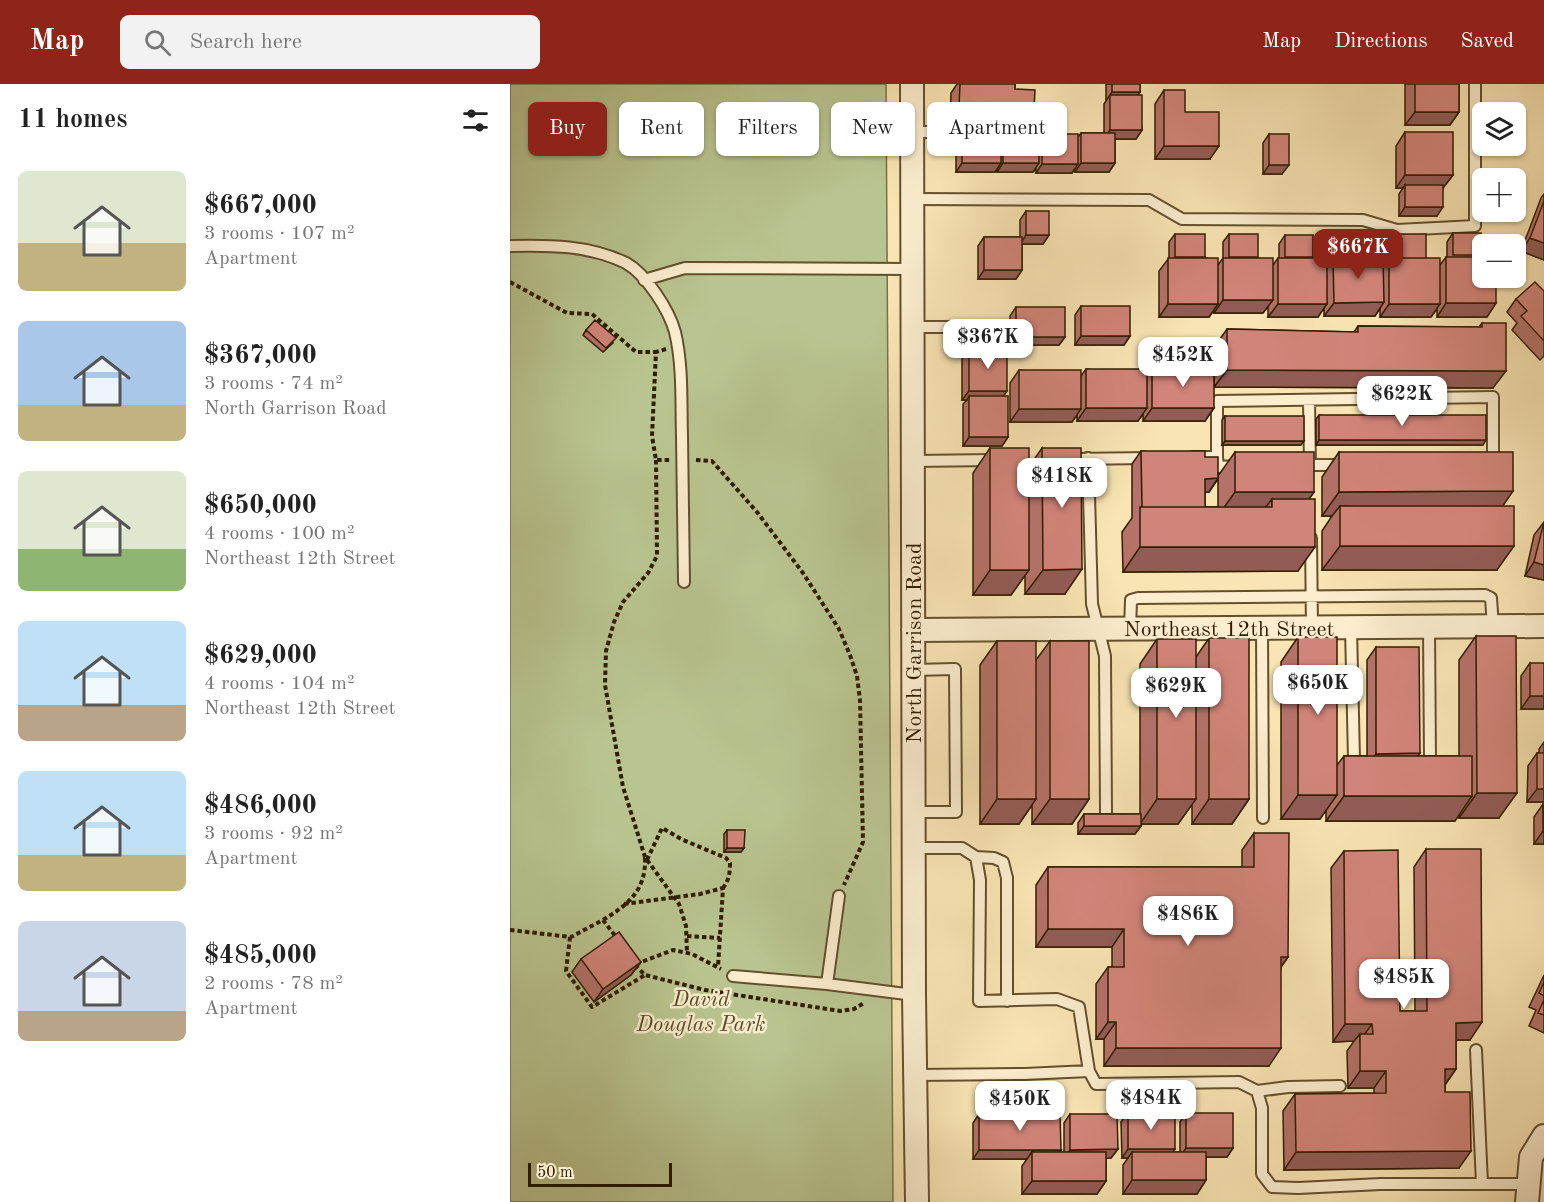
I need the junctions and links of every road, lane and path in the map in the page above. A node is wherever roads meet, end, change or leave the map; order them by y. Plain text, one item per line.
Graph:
1 (912, 84) edge
2 (1475, 84) edge
3 (912, 102) edge
4 (912, 156) edge
5 (912, 199) junction
6 (510, 246) edge
7 (912, 269) junction
8 (644, 280) junction
9 (510, 282) edge
10 (913, 327) junction
11 (994, 327) dead end
12 (677, 345) junction
13 (656, 352) junction
14 (1309, 400) junction
15 (1159, 457) edge
16 (1182, 457) edge
17 (1217, 457) junction
18 (1088, 458) junction
19 (1006, 459) edge
20 (1053, 459) edge
21 (656, 460) junction
22 (682, 460) junction
23 (913, 461) junction
24 (1482, 463) edge
25 (1310, 465) junction
26 (1356, 465) edge
27 (1252, 466) edge
28 (1287, 466) edge
29 (1310, 477) edge
30 (1311, 525) edge
31 (684, 582) dead end
32 (1312, 597) junction
33 (1544, 626) edge
34 (1429, 627) junction
35 (1493, 627) junction
36 (1262, 628) junction
37 (1312, 628) junction
38 (1351, 628) junction
39 (1098, 629) junction
40 (1130, 629) junction
41 (913, 630) junction
42 (914, 670) junction
43 (1354, 759) edge
44 (1430, 760) edge
45 (914, 812) junction
46 (1106, 813) edge
47 (1263, 818) dead end
48 (914, 848) junction
49 (976, 856) junction
50 (646, 858) junction
51 (723, 888) junction
52 (838, 896) joint
53 (674, 898) junction
54 (624, 904) junction
55 (603, 920) junction
56 (510, 930) edge
57 (687, 936) junction
58 (570, 937) junction
59 (720, 938) junction
60 (622, 946) edge
61 (687, 953) junction
62 (718, 967) junction
63 (645, 975) junction
64 (734, 976) joint
65 (827, 984) junction
66 (872, 990) junction
67 (914, 995) junction
68 (1007, 1000) junction
69 (1476, 1050) dead end
70 (1089, 1071) junction
71 (915, 1075) junction
72 (1340, 1086) dead end
73 (1257, 1091) junction
74 (1544, 1136) edge
75 (1482, 1184) junction
76 (1528, 1193) edge
77 (917, 1202) edge

1 - 3 street, North Garrison Road
2 - 5 lane
4 - 5 street, North Garrison Road
5 - 7 street, North Garrison Road
6 - 8 lane
7 - 8 lane
7 - 10 street, North Garrison Road
8 - 12 lane
9 - 13 path
10 - 11 lane
10 - 23 street, North Garrison Road
12 - 13 path
12 - 22 lane
13 - 21 path
14 - 17 lane
14 - 24 lane
14 - 25 lane
15 - 18 lane
16 - 17 lane
17 - 27 lane
18 - 20 lane
18 - 39 lane
19 - 23 lane
21 - 22 path
21 - 50 path
22 - 31 lane
22 - 52 path
23 - 41 street, North Garrison Road
25 - 26 lane
25 - 28 lane
25 - 29 lane
30 - 32 lane
32 - 35 lane
32 - 37 lane
32 - 40 lane
33 - 35 street, Northeast 12th Street
34 - 35 street, Northeast 12th Street
34 - 38 street, Northeast 12th Street
34 - 44 lane
36 - 37 street, Northeast 12th Street
36 - 40 street, Northeast 12th Street
36 - 47 lane
37 - 38 street, Northeast 12th Street
38 - 43 lane
39 - 40 street, Northeast 12th Street
39 - 41 street, Northeast 12th Street
39 - 46 lane
41 - 42 street, North Garrison Road
42 - 45 street, North Garrison Road
42 - 45 lane
45 - 48 street, North Garrison Road
48 - 49 lane
48 - 67 street, North Garrison Road
49 - 68 lane
49 - 68 lane
50 - 51 path
50 - 53 path
50 - 54 path
51 - 53 path
51 - 59 path
52 - 65 lane
53 - 54 path
53 - 57 path
54 - 55 path
55 - 58 path
55 - 60 path
56 - 58 path
57 - 59 path
57 - 61 path
58 - 63 path
59 - 62 path
61 - 62 path
61 - 63 path
62 - 64 path
63 - 66 path
64 - 65 lane
65 - 66 lane
66 - 67 lane
67 - 71 street, North Garrison Road
68 - 70 lane
69 - 75 lane
70 - 71 lane
70 - 73 lane
71 - 77 street, North Garrison Road
72 - 73 lane
73 - 75 lane
74 - 76 street
75 - 76 lane

